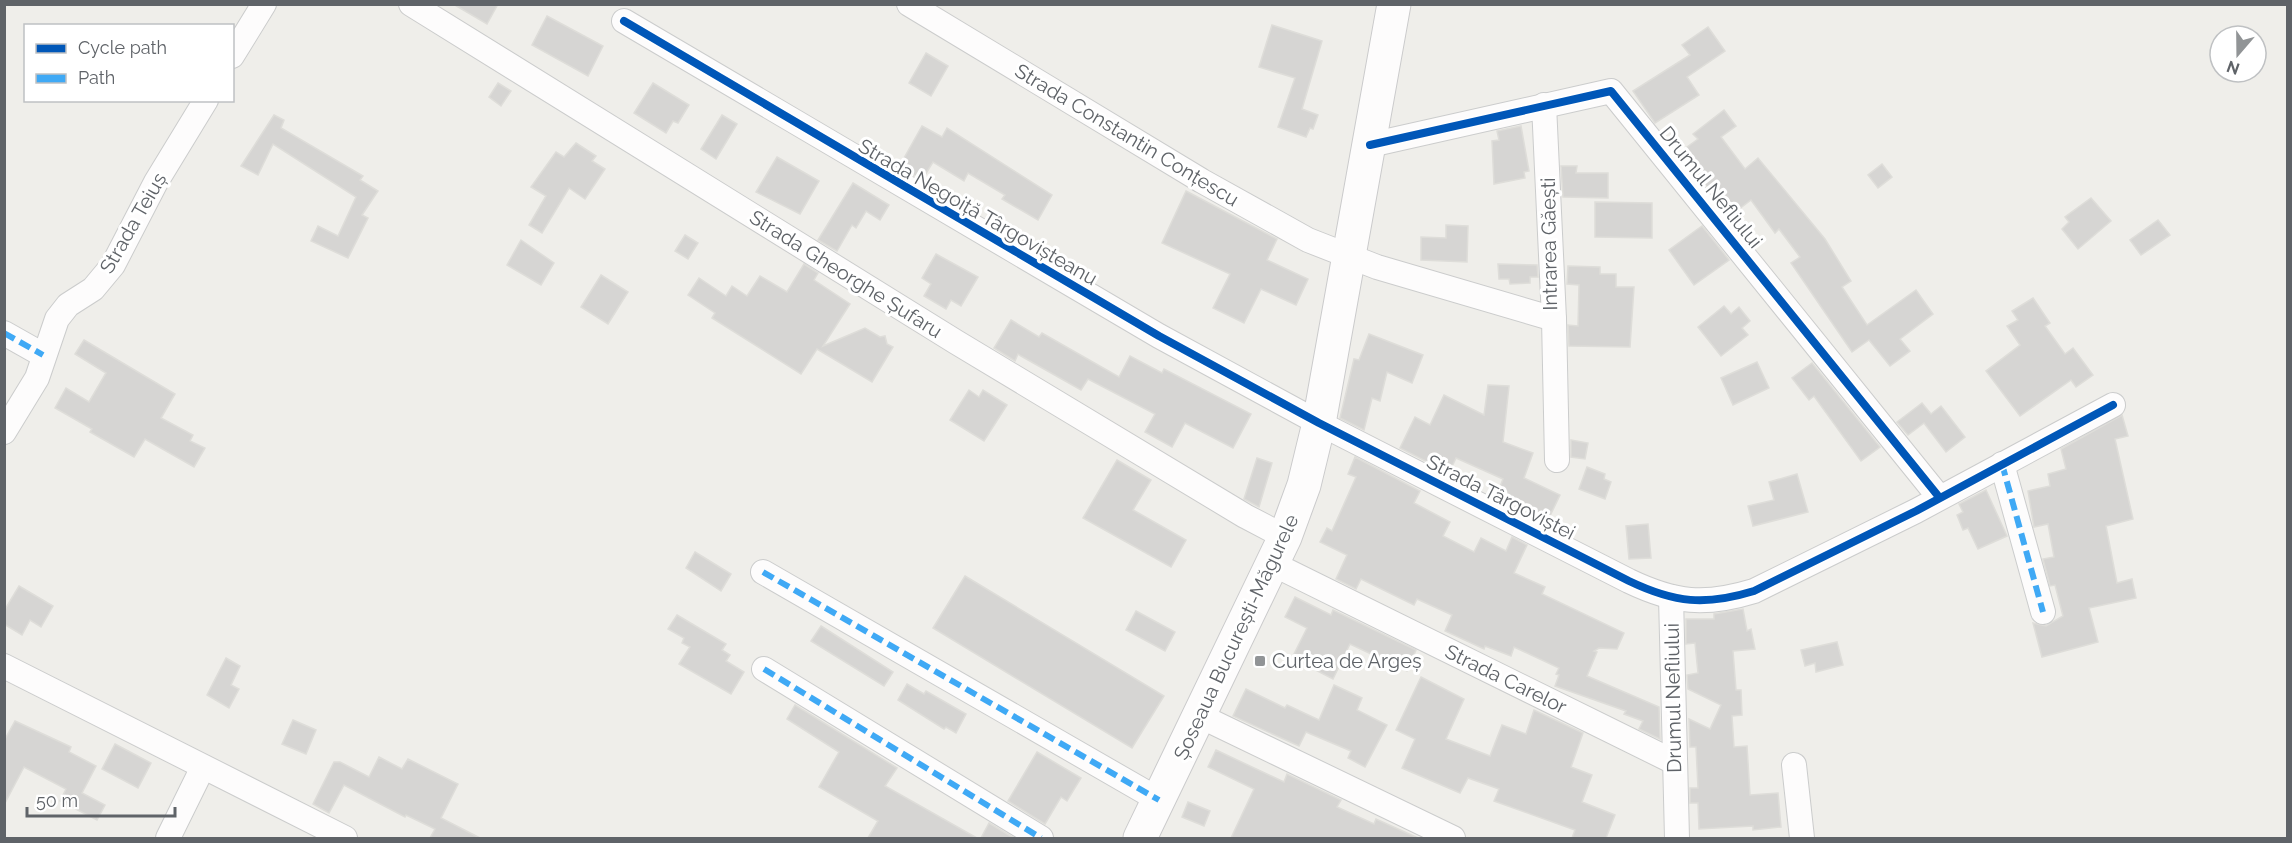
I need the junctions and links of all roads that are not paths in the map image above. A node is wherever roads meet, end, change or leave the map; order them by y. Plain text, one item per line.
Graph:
1 (264, 4) edge
2 (411, 4) edge
3 (909, 4) edge
4 (1394, 4) edge
5 (624, 21) dead end
6 (234, 53) edge
7 (205, 102) edge
8 (1544, 105) junction
9 (1370, 145) junction
10 (1350, 258) junction
11 (1554, 319) junction
12 (4, 333) edge
13 (43, 355) junction
14 (2112, 405) dead end
15 (1319, 423) junction
16 (4, 432) edge
17 (1557, 460) dead end
18 (2002, 464) junction
19 (1939, 497) junction
20 (1279, 550) junction
21 (763, 572) dead end
22 (1671, 597) junction
23 (2043, 612) dead end
24 (4, 666) edge
25 (764, 669) dead end
26 (1200, 716) junction
27 (1674, 762) junction
28 (1794, 765) dead end
29 (203, 768) junction
30 (1159, 800) junction
31 (168, 838) edge
32 (345, 838) edge
33 (1041, 838) edge
34 (1140, 838) edge
35 (1453, 838) edge
36 (1677, 838) edge
37 (1802, 838) edge

1 - 6 street
2 - 20 street, Strada Gheorghe Șufaru
3 - 10 street, Strada Constantin Conțescu
4 - 9 main road, Șoseaua București-Măgurele
5 - 15 street, Strada Negoiță Târgovișteanu
7 - 13 street, Strada Teiuș
8 - 9 street, Drumul Nefliului
8 - 11 street, Intrarea Găești
8 - 19 street, Drumul Nefliului
9 - 10 main road, Șoseaua București-Măgurele
10 - 11 street, Intrarea Găești
10 - 15 main road, Șoseaua București-Măgurele
11 - 17 street
12 - 13 street
13 - 16 street, Strada Teiuș
14 - 18 street, Drumul Nefliului
15 - 20 main road, Șoseaua București-Măgurele
15 - 22 street, Strada Târgoviștei
18 - 19 street, Drumul Nefliului
18 - 23 street
19 - 22 street, Drumul Nefliului
20 - 26 main road, Șoseaua București-Măgurele
20 - 27 street, Strada Carelor
21 - 30 street
22 - 27 street, Drumul Nefliului
24 - 29 street
25 - 33 street
26 - 30 main road, Șoseaua București-Măgurele
26 - 35 street
27 - 36 street, Drumul Nefliului
28 - 37 street
29 - 31 street
29 - 32 street
30 - 34 main road, Șoseaua București-Măgurele

